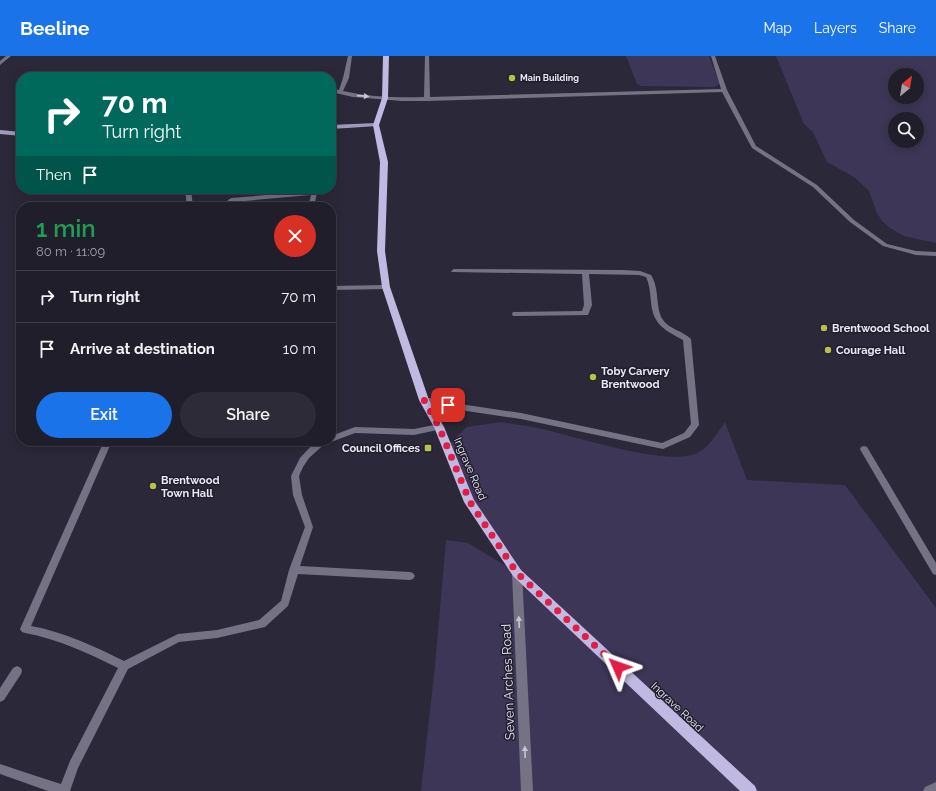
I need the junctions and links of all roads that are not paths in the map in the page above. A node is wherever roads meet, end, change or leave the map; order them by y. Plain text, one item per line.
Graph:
1 (9, 56) edge
2 (350, 56) edge
3 (386, 56) edge
4 (427, 56) edge
5 (713, 56) edge
6 (0, 64) edge
7 (336, 90) edge
8 (724, 90) junction
9 (341, 91) junction
10 (385, 98) junction
11 (427, 99) junction
12 (376, 125) junction
13 (336, 127) edge
14 (0, 132) edge
15 (16, 134) edge
16 (302, 194) edge
17 (230, 202) edge
18 (936, 254) edge
19 (454, 271) dead end
20 (585, 272) junction
21 (386, 287) junction
22 (336, 288) edge
23 (516, 314) dead end
24 (424, 400) junction
25 (439, 427) junction
26 (336, 436) edge
27 (106, 446) edge
28 (318, 446) edge
29 (864, 449) dead end
30 (294, 570) junction
31 (936, 571) edge
32 (517, 573) junction
33 (410, 576) dead end
34 (124, 666) junction
35 (17, 671) dead end
36 (0, 697) edge
37 (0, 769) edge
38 (936, 788) edge
39 (64, 791) edge
40 (527, 791) edge
41 (750, 791) edge
42 (929, 791) edge

1 - 6 street
2 - 9 street
3 - 10 main road
4 - 11 street
5 - 8 street
7 - 9 street
8 - 11 street
8 - 18 street
9 -> 10 street
10 - 11 street
10 - 12 main road
12 - 13 main road
12 - 21 main road, Ingrave Road
14 - 15 main road
16 - 17 street
19 - 20 street
20 - 23 street
20 - 24 street
21 - 22 street
21 - 24 main road, Ingrave Road
24 - 25 main road, Ingrave Road
25 - 26 street
25 - 32 main road, Ingrave Road
27 - 34 street
28 - 30 street
29 - 31 street
30 - 33 street
30 - 34 street
40 -> 32 street, Seven Arches Road
32 - 41 main road, Ingrave Road
34 - 39 street
35 - 36 street
37 - 39 street
38 - 42 street

